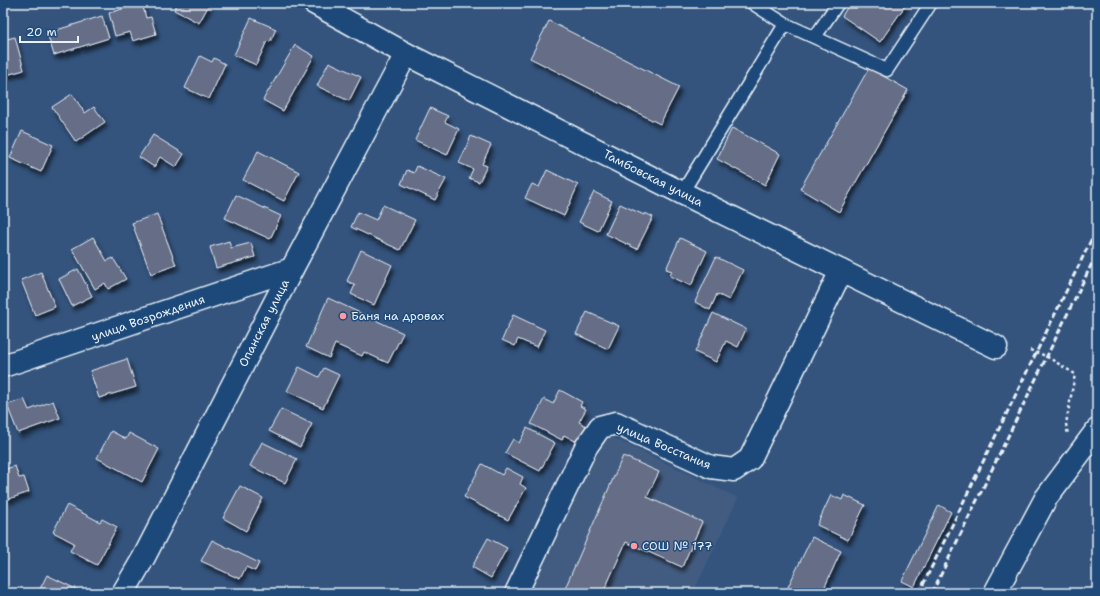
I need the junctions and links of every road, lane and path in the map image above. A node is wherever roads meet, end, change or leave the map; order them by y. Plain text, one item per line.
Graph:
1 (314, 3) edge
2 (752, 3) edge
3 (838, 3) edge
4 (931, 3) edge
5 (784, 24) junction
6 (814, 38) junction
7 (406, 54) junction
8 (682, 193) junction
9 (292, 269) junction
10 (841, 271) junction
11 (996, 347) dead end
12 (1030, 350) dead end
13 (3, 366) edge
14 (1097, 430) edge
15 (1074, 461) junction
16 (123, 593) edge
17 (516, 593) edge
18 (996, 593) edge

1 - 7 street, Тамбовская улица
2 - 5 lane
3 - 6 lane
4 - 6 lane
5 - 6 lane
5 - 8 lane
7 - 8 street, Тамбовская улица
7 - 9 street, Опанская улица
8 - 10 street, Тамбовская улица
9 - 13 street, улица Возрождения
9 - 16 street, Опанская улица
10 - 11 street, Тамбовская улица
10 - 17 street, улица Восстания
12 - 15 path
14 - 15 street
15 - 18 street

